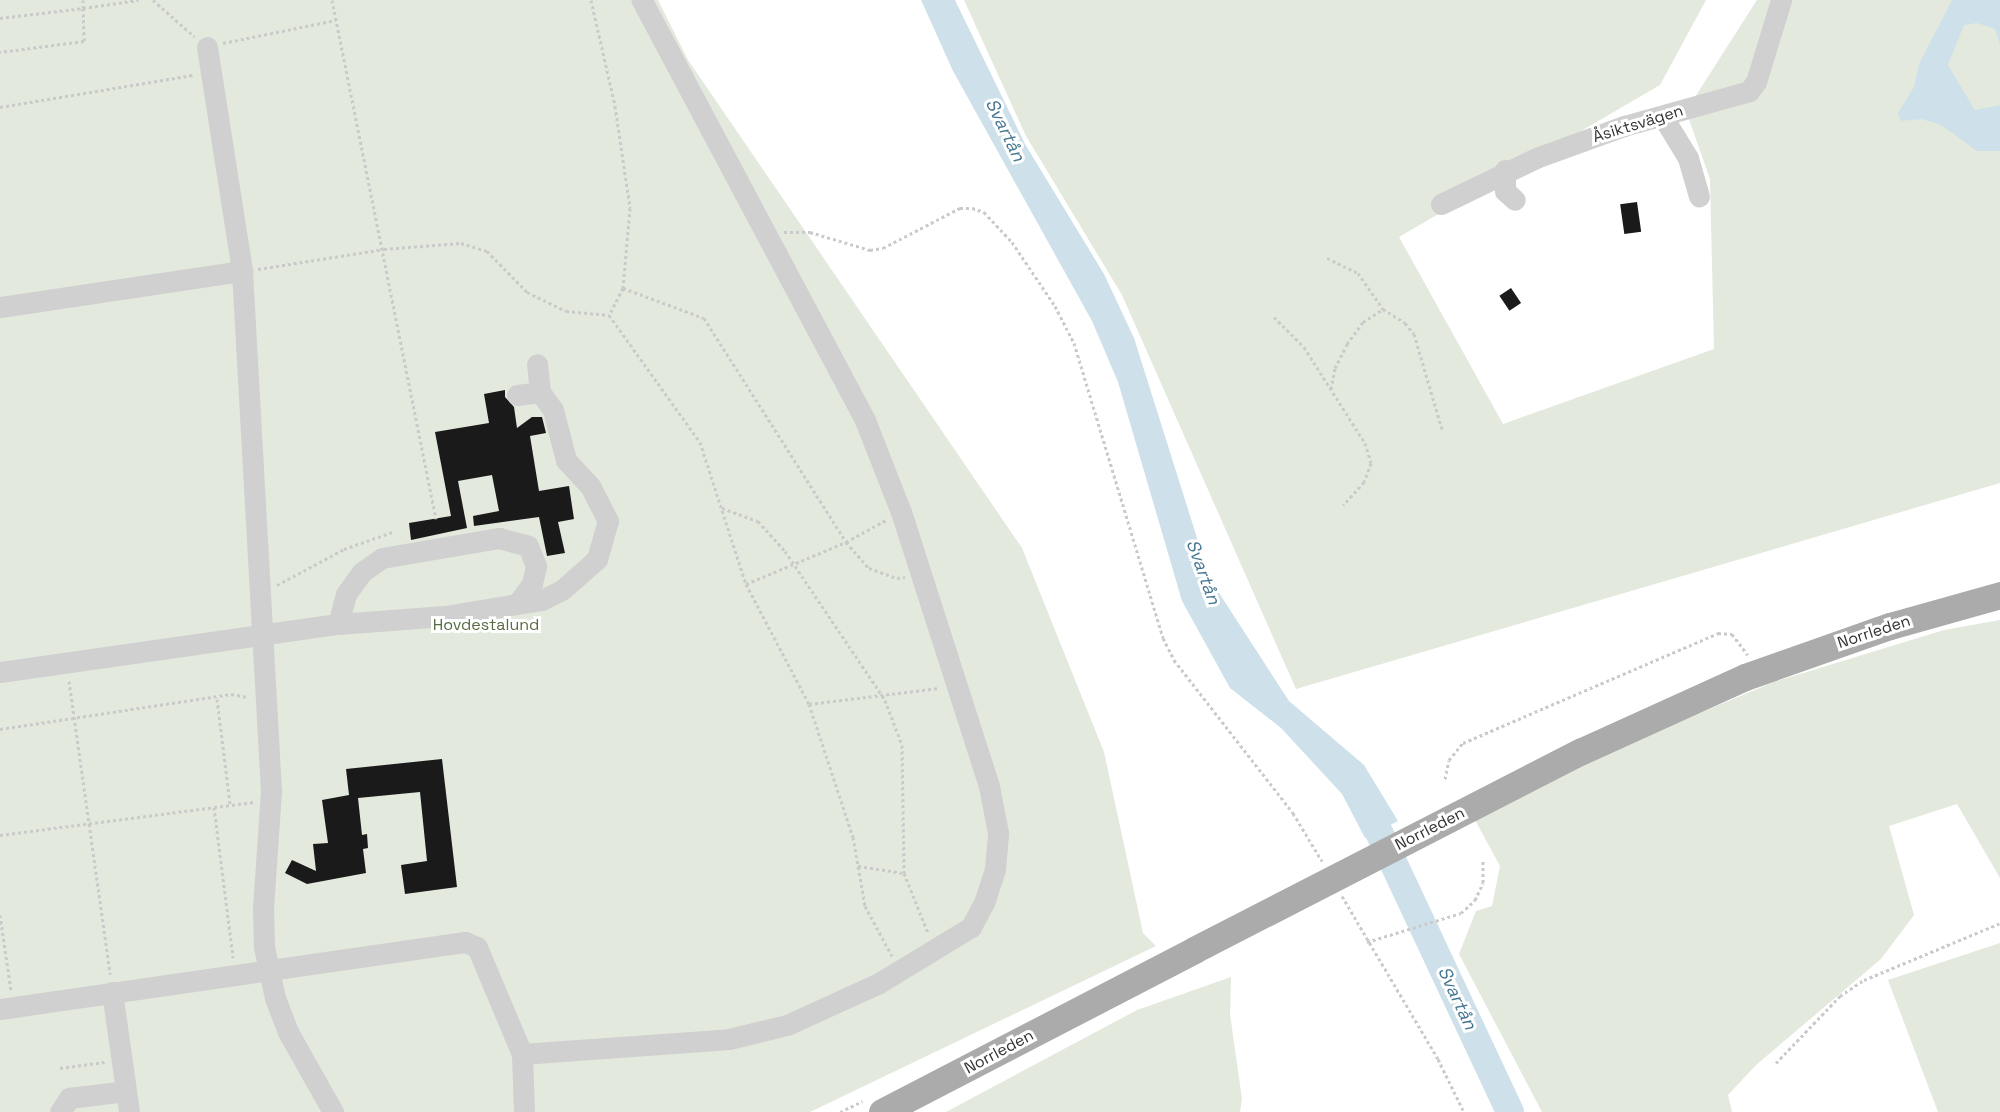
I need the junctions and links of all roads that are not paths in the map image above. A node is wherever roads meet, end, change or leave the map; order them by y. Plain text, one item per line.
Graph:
1 (642, 0) edge
2 (1781, 0) edge
3 (207, 47) road end
4 (1663, 117) junction
5 (1505, 170) junction
6 (1699, 196) dead end
7 (1515, 200) dead end
8 (1441, 204) dead end
9 (242, 272) junction
10 (0, 307) edge
11 (537, 364) dead end
12 (540, 392) junction
13 (517, 395) dead end
14 (2000, 595) edge
15 (519, 601) junction
16 (338, 624) junction
17 (260, 637) junction
18 (0, 672) edge
19 (270, 970) junction
20 (112, 992) junction
21 (6, 1008) edge
22 (522, 1054) junction
23 (127, 1102) edge
24 (60, 1112) edge
25 (333, 1112) edge
26 (524, 1112) edge
27 (882, 1112) edge

1 - 22 street
2 - 4 street, Åsiktsvägen
3 - 9 street
4 - 5 street, Åsiktsvägen
4 - 6 street
5 - 7 street
5 - 8 street, Åsiktsvägen
9 - 10 street
9 - 17 street
11 - 12 street
12 - 13 street
12 - 15 street
14 - 27 main road, Norrleden, bridge
15 - 16 street
15 - 16 street
16 - 17 street
17 - 18 street
17 - 19 street
19 - 20 street
19 - 22 street
19 - 25 street
20 - 21 street
20 - 23 street
22 - 26 street
23 - 24 street

